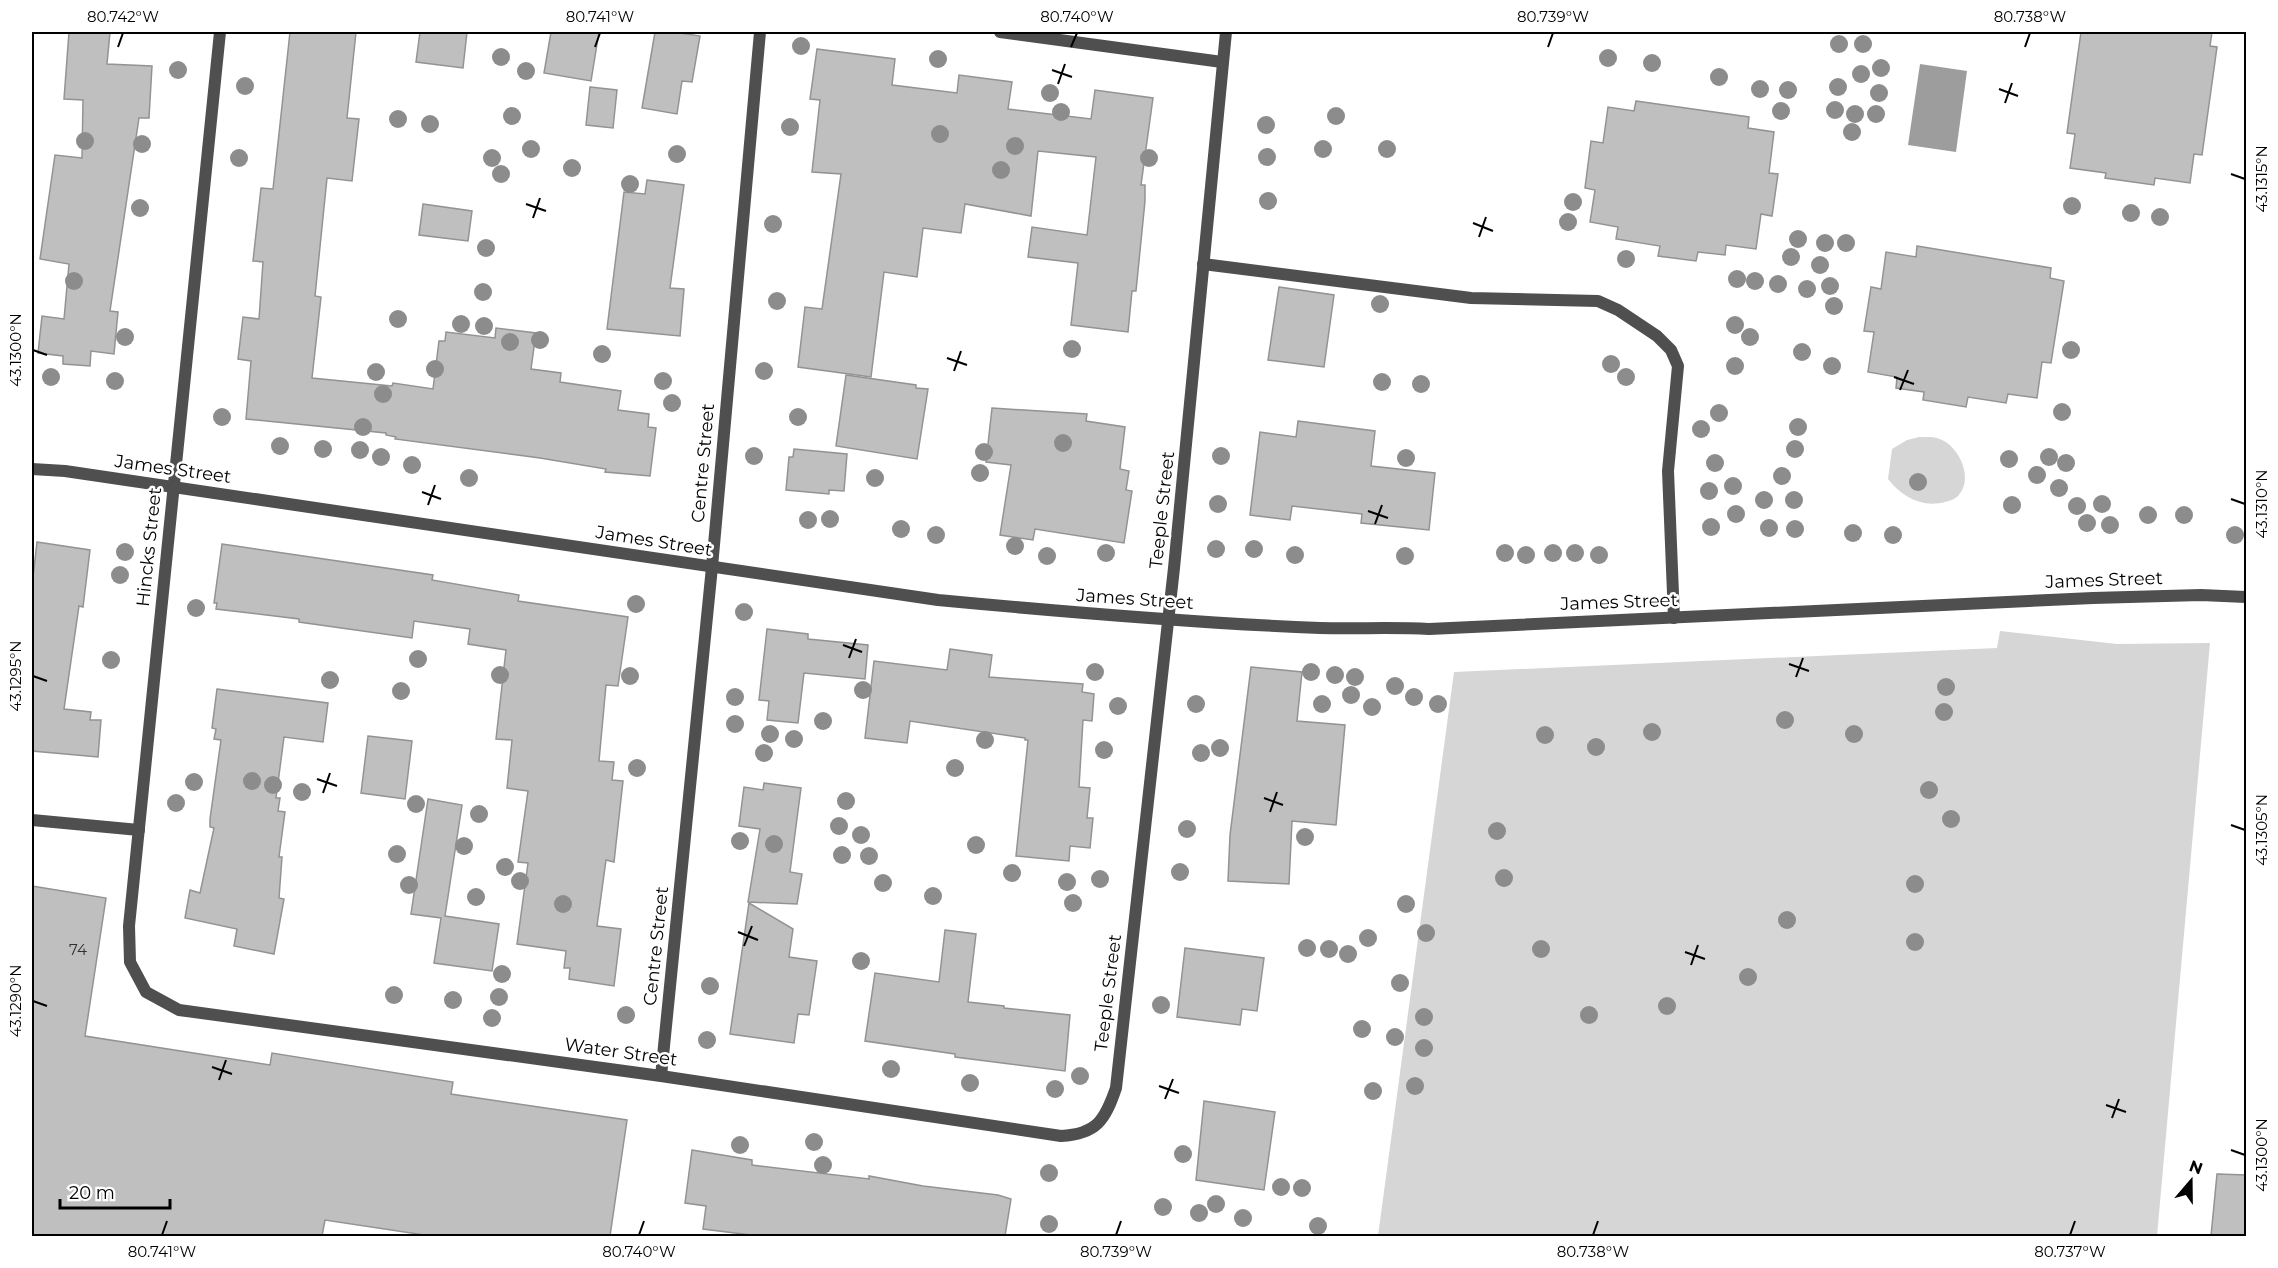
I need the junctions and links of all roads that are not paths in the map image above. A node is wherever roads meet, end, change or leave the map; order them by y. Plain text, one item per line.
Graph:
1 (220, 32) edge
2 (760, 32) edge
3 (1000, 32) edge
4 (1226, 32) edge
5 (1222, 62) junction
6 (1203, 264) junction
7 (32, 462) edge
8 (32, 469) edge
9 (65, 471) junction
10 (173, 488) junction
11 (712, 567) junction
12 (2247, 597) edge
13 (1674, 618) junction
14 (1168, 619) junction
15 (32, 820) edge
16 (139, 830) junction
17 (146, 992) joint
18 (661, 1076) junction
19 (1093, 1127) joint

1 - 10 street, Hincks Street
2 - 11 street, Centre Street
3 - 5 street
4 - 5 street, Teeple Street
5 - 6 street, Teeple Street
6 - 13 street
6 - 14 street, Teeple Street
7 - 9 street, James Street
8 - 9 street
9 - 10 street, James Street
10 - 11 street, James Street
10 - 16 street, Hincks Street
11 - 14 street, James Street
11 - 18 street, Centre Street
12 - 13 street, James Street
13 - 14 street, James Street
14 - 19 street, Teeple Street
15 - 16 street
16 - 17 street, Hincks Street
17 - 18 street, Water Street
18 - 19 street, Water Street

